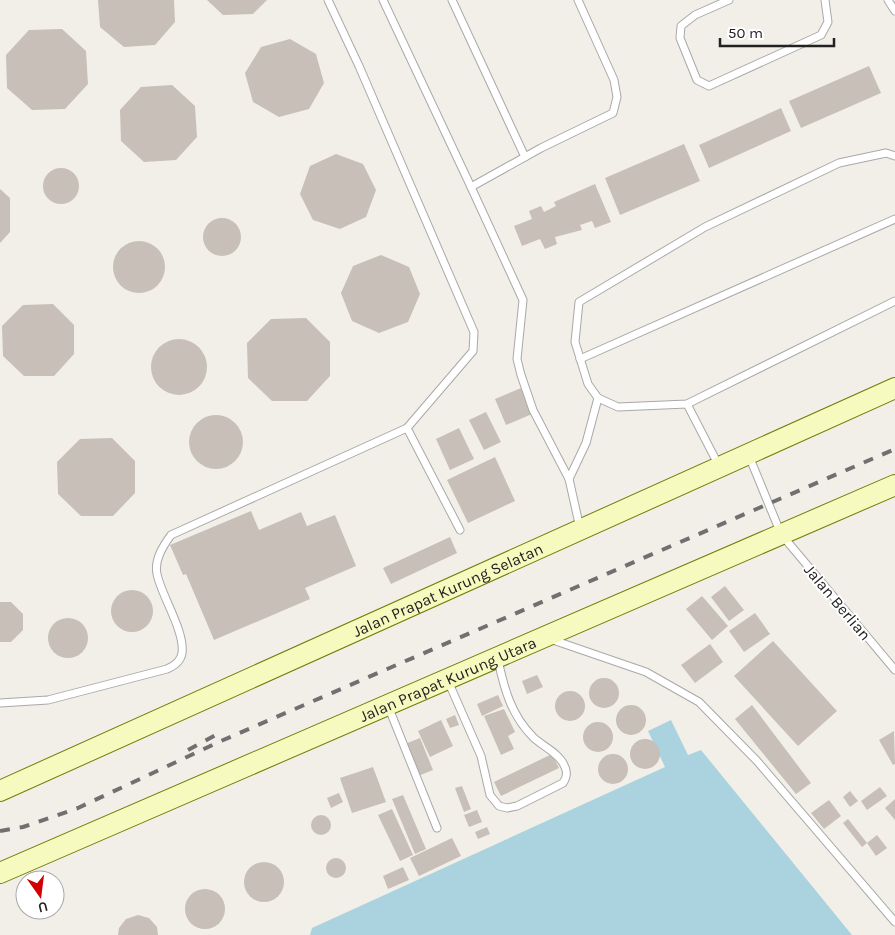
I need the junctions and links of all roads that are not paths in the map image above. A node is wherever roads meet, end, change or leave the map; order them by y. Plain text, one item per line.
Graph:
1 (328, 0) edge
2 (383, 0) edge
3 (452, 0) edge
4 (578, 0) edge
5 (729, 0) edge
6 (825, 0) edge
7 (888, 0) edge
8 (895, 11) edge
9 (895, 156) edge
10 (525, 157) junction
11 (471, 187) junction
12 (895, 219) edge
13 (895, 302) edge
14 (580, 359) junction
15 (895, 388) edge
16 (598, 398) junction
17 (686, 404) junction
18 (407, 428) junction
19 (748, 453) junction
20 (720, 466) junction
21 (569, 479) junction
22 (895, 485) edge
23 (460, 530) dead end
24 (580, 530) junction
25 (781, 534) junction
26 (544, 637) junction
27 (497, 657) junction
28 (895, 670) edge
29 (447, 679) junction
30 (0, 703) edge
31 (387, 705) junction
32 (0, 791) edge
33 (437, 828) dead end
34 (0, 873) edge
35 (895, 922) edge

1 - 18 lane
2 - 11 lane
3 - 10 lane
4 - 10 lane
5 - 6 lane
7 - 8 lane
9 - 14 lane
10 - 11 lane
11 - 21 lane
12 - 14 lane
13 - 17 lane
14 - 16 lane
15 - 19 street, Jalan Prapat Kurung Selatan
16 - 17 lane
16 - 21 lane
17 - 20 lane
18 - 23 lane
18 - 30 lane
19 - 20 street, Jalan Prapat Kurung Selatan
19 - 25 lane, Jalan Berlian
20 - 24 street, Jalan Prapat Kurung Selatan
21 - 24 lane
22 - 25 street, Jalan Prapat Kurung Utara
24 - 32 street, Jalan Prapat Kurung Selatan
25 - 26 street, Jalan Prapat Kurung Utara
25 - 28 lane, Jalan Berlian
26 - 27 street, Jalan Prapat Kurung Utara
26 - 35 lane
27 - 29 street, Jalan Prapat Kurung Utara
27 - 29 lane
29 - 31 street, Jalan Prapat Kurung Utara
31 - 33 lane
31 - 34 street, Jalan Prapat Kurung Utara

